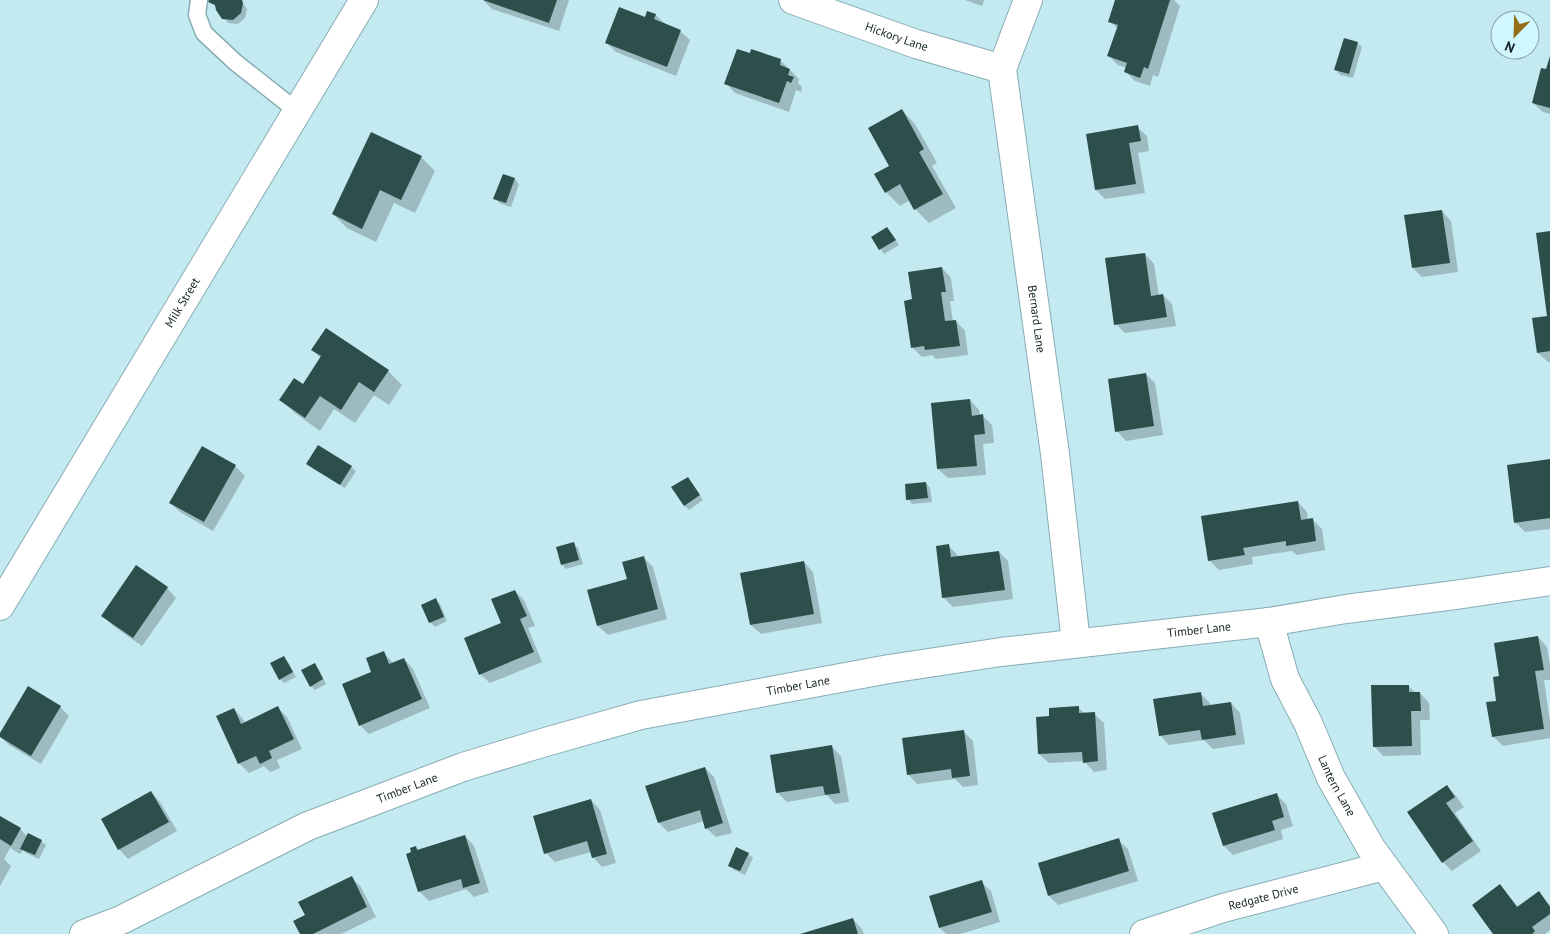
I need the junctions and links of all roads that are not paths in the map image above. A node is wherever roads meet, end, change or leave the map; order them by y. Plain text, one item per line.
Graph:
1 (200, 0) edge
2 (364, 0) edge
3 (793, 0) edge
4 (1028, 0) edge
5 (1002, 69) junction
6 (298, 111) junction
7 (1550, 581) edge
8 (0, 606) edge
9 (1269, 622) junction
10 (1076, 643) junction
11 (1384, 866) junction
12 (84, 934) edge
13 (1144, 934) edge
14 (1434, 934) edge

1 - 6 lane
2 - 6 street, Milk Street
3 - 5 street, Hickory Lane
4 - 5 street, Bernard Lane
5 - 10 street, Bernard Lane
6 - 8 street, Milk Street
7 - 9 street, Timber Lane
9 - 10 street, Timber Lane
9 - 11 street, Lantern Lane
10 - 12 street, Timber Lane
11 - 13 street, Redgate Drive
11 - 14 street, Lantern Lane

